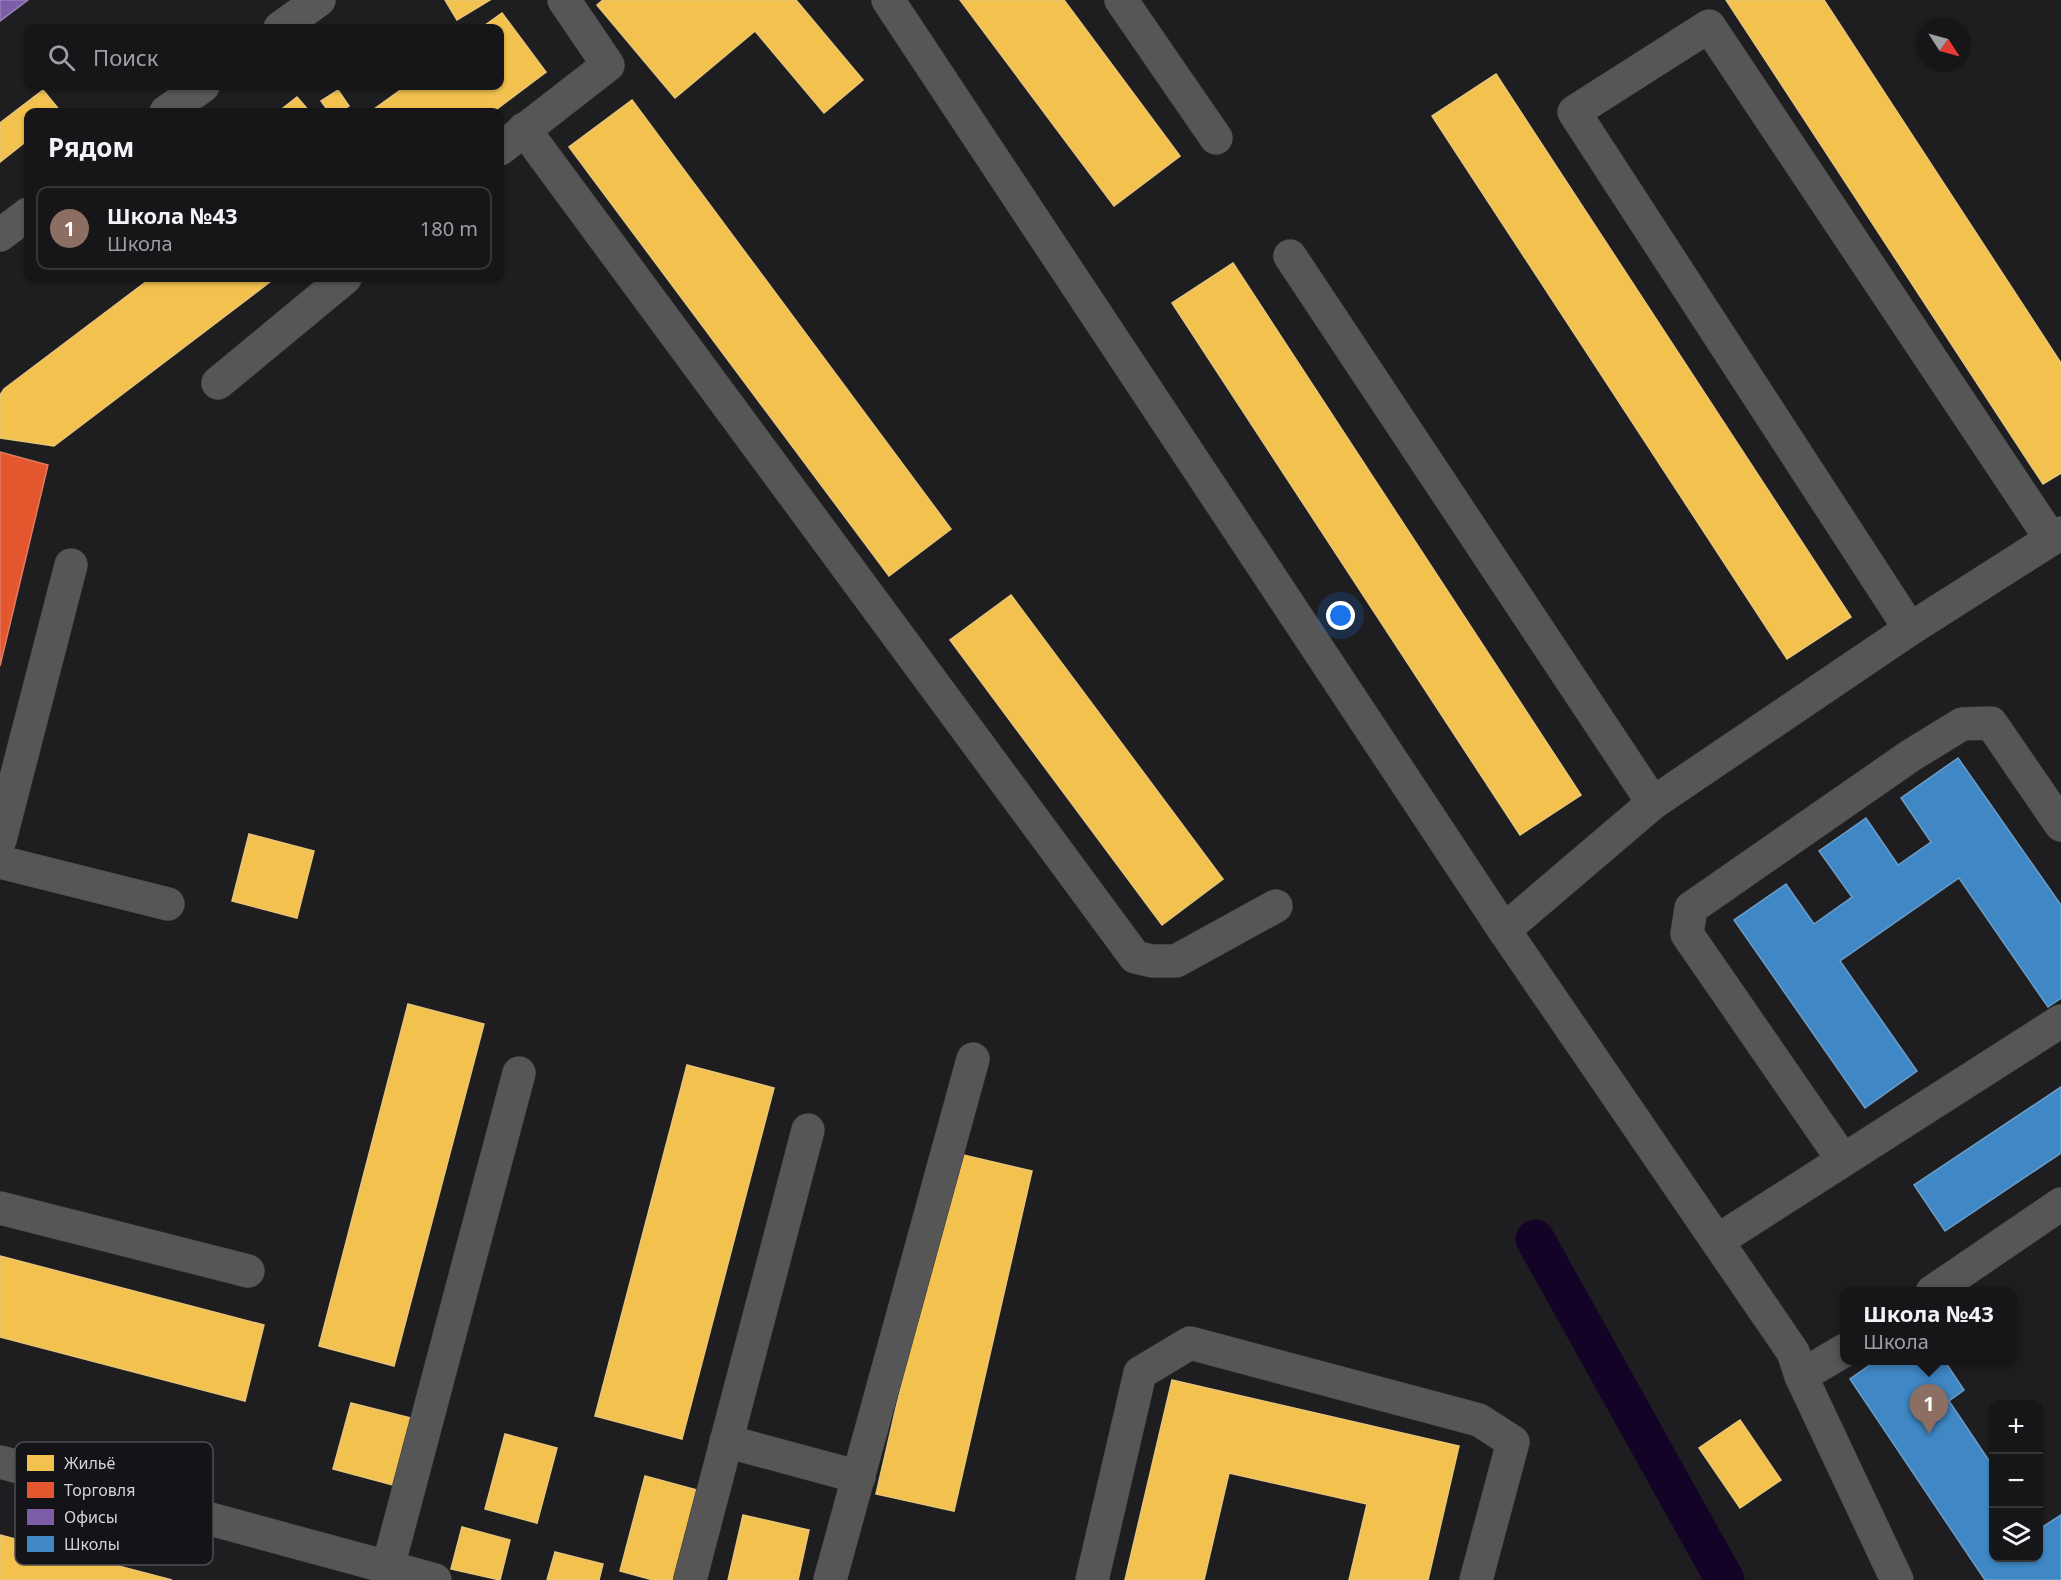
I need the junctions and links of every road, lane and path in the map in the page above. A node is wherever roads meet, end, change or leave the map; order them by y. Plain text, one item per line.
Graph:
1 (319, 0) edge
2 (564, 0) edge
3 (888, 0) edge
4 (1121, 0) edge
5 (286, 24) edge
6 (197, 90) edge
7 (172, 108) edge
8 (524, 129) junction
9 (1216, 138) dead end
10 (504, 146) edge
11 (24, 217) edge
12 (0, 235) edge
13 (1290, 256) dead end
14 (340, 282) edge
15 (218, 383) dead end
16 (2056, 536) edge
17 (71, 565) dead end
18 (1910, 629) junction
19 (1653, 803) junction
20 (2061, 825) edge
21 (0, 840) edge
22 (0, 862) edge
23 (168, 904) dead end
24 (1276, 906) dead end
25 (1504, 930) junction
26 (2061, 1021) edge
27 (973, 1059) dead end
28 (519, 1073) dead end
29 (808, 1130) dead end
30 (1843, 1160) junction
31 (2061, 1204) edge
32 (0, 1208) edge
33 (1717, 1240) junction
34 (249, 1271) dead end
35 (1939, 1287) edge
36 (1840, 1353) edge
37 (1801, 1376) junction
38 (726, 1441) junction
39 (0, 1462) edge
40 (15, 1466) edge
41 (859, 1477) junction
42 (213, 1520) edge
43 (388, 1567) junction
44 (435, 1580) edge
45 (690, 1580) edge
46 (830, 1580) edge
47 (1092, 1580) edge
48 (1476, 1580) edge
49 (1897, 1580) edge

1 - 5 main road
2 - 8 lane
3 - 25 lane
4 - 9 lane
6 - 7 main road
8 - 10 lane
8 - 24 lane
11 - 12 main road
13 - 19 lane
14 - 15 lane
16 - 18 lane
16 - 18 lane
17 - 21 lane
18 - 19 lane
19 - 25 lane
20 - 30 lane
22 - 23 lane
25 - 33 lane
26 - 30 lane
27 - 41 lane
28 - 43 lane
29 - 38 lane
30 - 33 lane
31 - 35 lane
32 - 34 lane
33 - 37 lane
36 - 37 lane
37 - 49 lane
38 - 41 lane
38 - 45 lane
39 - 40 lane
41 - 46 lane
42 - 43 lane
43 - 44 lane
47 - 48 lane

